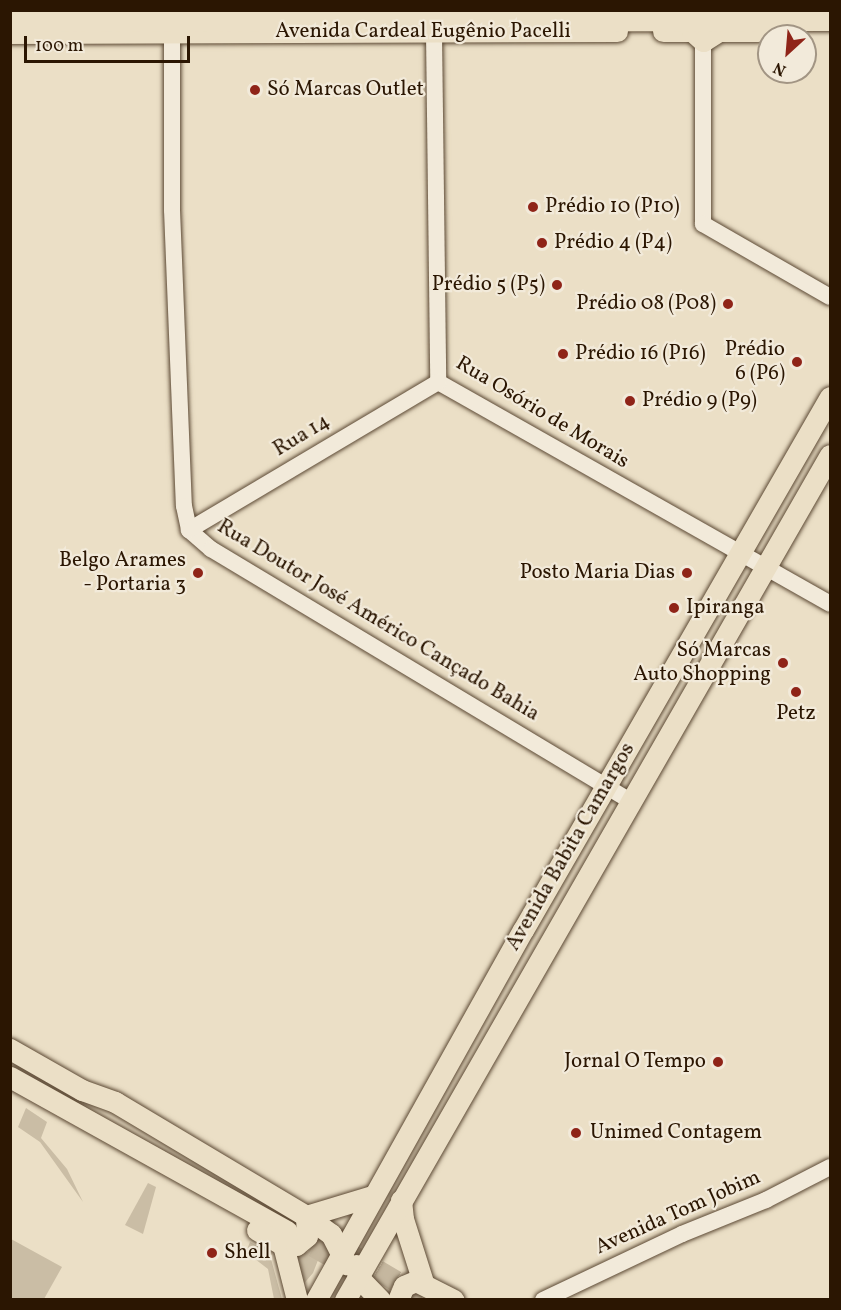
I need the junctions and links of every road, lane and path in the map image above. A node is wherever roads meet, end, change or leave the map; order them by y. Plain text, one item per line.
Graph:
1 (104, 19) junction
2 (831, 19) edge
3 (10, 20) edge
4 (831, 30) edge
5 (172, 32) junction
6 (10, 33) edge
7 (434, 33) junction
8 (703, 41) junction
9 (831, 297) edge
10 (438, 382) junction
11 (831, 397) edge
12 (831, 455) edge
13 (189, 530) junction
14 (740, 553) junction
15 (766, 568) junction
16 (831, 604) edge
17 (607, 785) junction
18 (632, 802) junction
19 (10, 1049) edge
20 (10, 1077) edge
21 (831, 1167) edge
22 (372, 1196) junction
23 (401, 1200) junction
24 (291, 1227) junction
25 (347, 1243) junction
26 (351, 1289) edge
27 (425, 1293) edge
28 (297, 1299) edge
29 (316, 1299) edge
30 (380, 1299) edge
31 (398, 1299) edge
32 (454, 1299) edge
33 (543, 1299) edge

1 - 2 highway, Avenida Cardeal Eugênio Pacelli
1 - 3 highway, Avenida Cardeal Eugênio Pacelli
1 - 5 highway
4 - 8 main road
5 - 6 main road, Avenida Cardeal Eugênio Pacelli
5 - 7 main road, Avenida Cardeal Eugênio Pacelli
5 - 13 street, Rua Doutor José Américo Cançado Bahia
7 - 8 main road, Avenida Cardeal Eugênio Pacelli
7 - 10 street, Rua Osório de Morais
8 - 9 street
10 - 13 street, Rua 14
10 - 14 street, Rua Osório de Morais
11 - 14 main road, Avenida Babita Camargos
12 - 15 main road, Avenida Babita Camargos
13 - 17 street, Rua Doutor José Américo Cançado Bahia
14 - 15 street, Rua Osório de Morais
14 - 17 main road, Avenida Babita Camargos
15 - 16 street, Rua Osório de Morais
15 - 18 main road, Avenida Babita Camargos
17 - 18 street, Rua Doutor José Américo Cançado Bahia
17 - 22 main road, Avenida Babita Camargos
18 - 23 main road, Avenida Babita Camargos
19 - 24 main road
20 - 24 main road
21 - 33 street, Avenida Tom Jobim
22 - 24 main road
22 - 25 main road, Avenida Babita Camargos
23 - 26 main road, Avenida Babita Camargos
23 - 27 main road
24 - 25 main road
24 - 28 main road
25 - 26 main road
25 - 29 main road, Avenida Babita Camargos
26 - 30 main road
27 - 31 main road
27 - 32 main road

